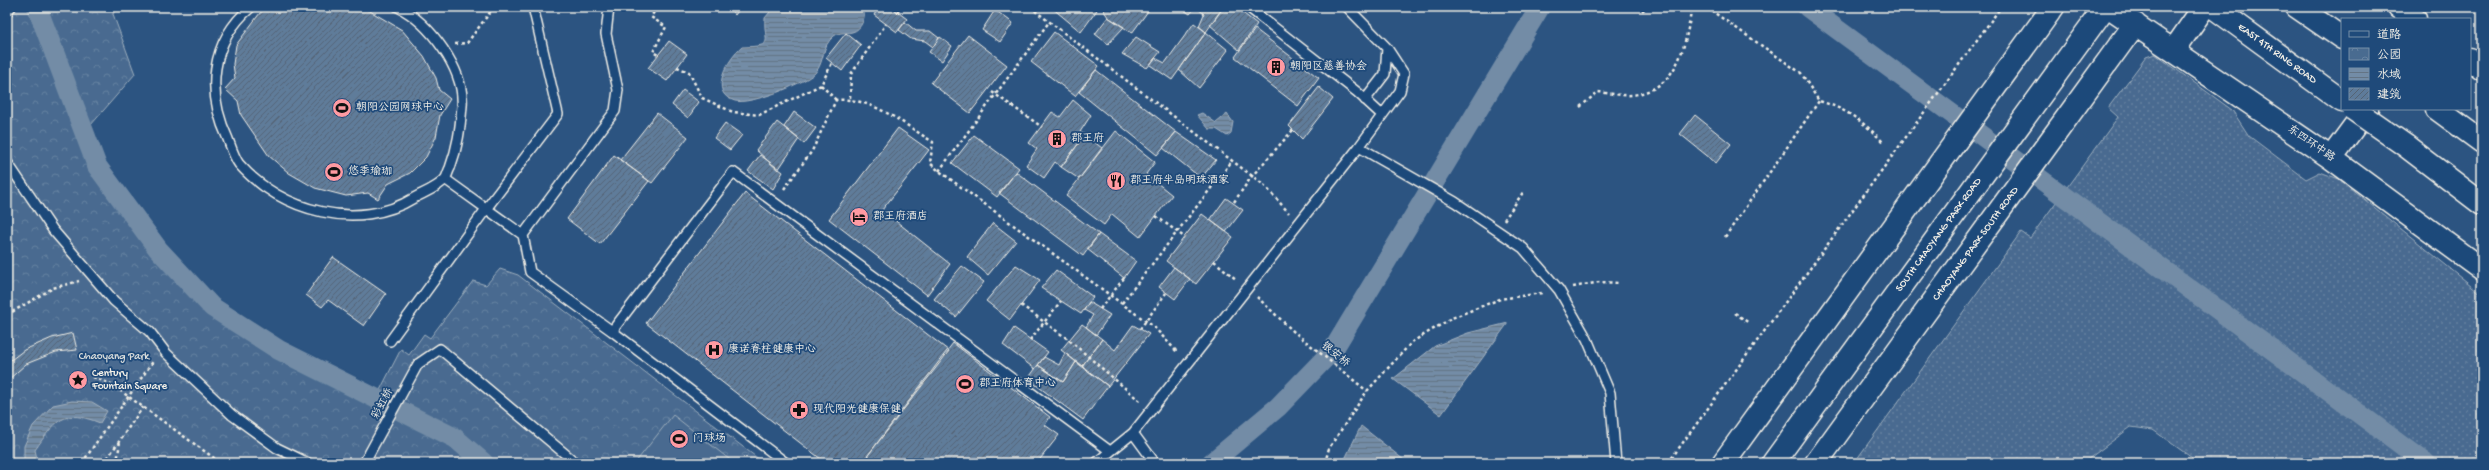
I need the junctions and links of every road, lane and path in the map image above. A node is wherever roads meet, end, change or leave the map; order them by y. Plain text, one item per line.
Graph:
1 (11, 7) edge
2 (251, 7) edge
3 (398, 7) edge
4 (494, 7) edge
5 (533, 7) edge
6 (610, 7) edge
7 (657, 7) edge
8 (901, 7) edge
9 (1030, 7) edge
10 (1248, 7) edge
11 (1347, 7) edge
12 (1646, 7) edge
13 (1692, 7) edge
14 (1706, 7) edge
15 (2001, 7) edge
16 (2053, 7) edge
17 (2105, 7) edge
18 (2109, 7) edge
19 (2204, 7) edge
20 (2213, 7) edge
21 (2297, 7) edge
22 (2399, 7) edge
23 (1642, 11) dead end
24 (7, 12) edge
25 (898, 12) dead end
26 (2414, 18) edge
27 (1049, 22) junction
28 (886, 24) dead end
29 (2135, 24) junction
30 (2341, 37) edge
31 (443, 45) junction
32 (1387, 48) junction
33 (2174, 50) junction
34 (658, 55) dead end
35 (2471, 61) edge
36 (832, 63) dead end
37 (678, 67) dead end
38 (2482, 69) edge
39 (821, 85) junction
40 (992, 92) dead end
41 (996, 95) junction
42 (850, 98) junction
43 (836, 100) junction
44 (1365, 100) junction
45 (2341, 100) edge
46 (1819, 101) junction
47 (1580, 107) dead end
48 (2355, 110) edge
49 (2366, 110) edge
50 (2438, 110) edge
51 (1382, 115) junction
52 (1042, 127) dead end
53 (1293, 130) dead end
54 (1883, 142) dead end
55 (2482, 142) edge
56 (1359, 146) junction
57 (2331, 158) junction
58 (1232, 161) junction
59 (7, 162) edge
60 (939, 171) junction
61 (1252, 176) junction
62 (445, 179) junction
63 (784, 189) dead end
64 (1524, 191) dead end
65 (1234, 202) dead end
66 (2482, 204) edge
67 (486, 209) junction
68 (1156, 216) dead end
69 (1298, 223) junction
70 (1497, 230) junction
71 (1178, 232) junction
72 (523, 235) junction
73 (1184, 237) dead end
74 (1725, 237) dead end
75 (2482, 269) edge
76 (93, 278) junction
77 (1124, 278) dead end
78 (1620, 283) dead end
79 (1559, 290) junction
80 (1166, 293) dead end
81 (1110, 295) junction
82 (1061, 301) dead end
83 (1122, 303) junction
84 (1021, 305) dead end
85 (1100, 309) dead end
86 (1735, 313) dead end
87 (7, 315) edge
88 (1044, 321) junction
89 (1146, 321) junction
90 (1749, 323) dead end
91 (1140, 329) dead end
92 (612, 331) junction
93 (1293, 331) dead end
94 (1030, 340) dead end
95 (390, 341) dead end
96 (166, 353) junction
97 (1188, 364) junction
98 (93, 377) dead end
99 (1367, 391) junction
100 (130, 397) junction
101 (143, 407) junction
102 (1151, 411) junction
103 (1133, 433) junction
104 (120, 440) junction
105 (1110, 451) junction
106 (366, 459) edge
107 (82, 463) edge
108 (104, 463) edge
109 (117, 463) edge
110 (221, 463) edge
111 (308, 463) edge
112 (576, 463) edge
113 (786, 463) edge
114 (1096, 463) edge
115 (1155, 463) edge
116 (1325, 463) edge
117 (1616, 463) edge
118 (1668, 463) edge
119 (1723, 463) edge
120 (1773, 463) edge
121 (1816, 463) edge

1 - 24 lane
2 - 62 lane
3 - 31 lane
4 - 31 path
5 - 67 lane
6 - 72 lane
7 - 34 path
8 - 25 path
9 - 27 path
10 - 44 lane
11 - 32 lane
12 - 23 path
13 - 47 path
14 - 46 path
15 - 118 path
16 - 119 main road
17 - 120 main road, SOUTH CHAOYANG PARK ROAD
18 - 29 main road, 东四环中路
19 - 33 main road
20 - 45 main road, EAST 4TH RING ROAD
21 - 30 main road
22 - 26 main road
27 - 41 path
27 - 58 path
28 - 42 path
29 - 33 main road, 东四环中路
29 - 121 main road, CHAOYANG PARK SOUTH ROAD
31 - 62 lane
32 - 44 lane
32 - 51 lane
33 - 57 main road, 东四环中路
35 - 38 main road
36 - 39 path
37 - 39 path
39 - 43 path
40 - 41 path
41 - 52 path
41 - 60 path
42 - 43 path
42 - 60 path
43 - 63 path
44 - 51 lane
46 - 54 path
46 - 74 path
48 - 66 main road, EAST 4TH RING ROAD, bridge
49 - 57 main road
50 - 55 main road
51 - 56 lane
53 - 61 path
56 - 69 lane
56 - 70 lane
57 - 75 main road, 东四环中路
58 - 61 path
58 - 71 path
59 - 76 lane
60 - 81 path
61 - 65 path
61 - 69 path
62 - 67 lane
64 - 70 path
67 - 72 lane
67 - 95 lane
68 - 71 path
69 - 97 lane
70 - 79 lane
71 - 73 path
71 - 83 path
72 - 92 lane
76 - 87 path
76 - 96 lane
77 - 81 path
78 - 79 path
79 - 99 path
79 - 117 lane
80 - 89 path
81 - 83 path
81 - 85 path
82 - 88 path
83 - 89 path
84 - 88 path
86 - 90 path
88 - 94 path
88 - 102 path
89 - 91 path
89 - 97 path
92 - 105 lane
92 - 113 lane
93 - 99 path, 银安桥
96 - 100 path
96 - 111 lane
97 - 102 lane
98 - 100 path
99 - 116 path
100 - 101 path
100 - 107 path
101 - 104 path
101 - 110 path
102 - 103 lane
103 - 105 lane
103 - 115 lane
104 - 108 path
104 - 109 path
105 - 114 lane
106 - 112 lane, 彩虹桥

